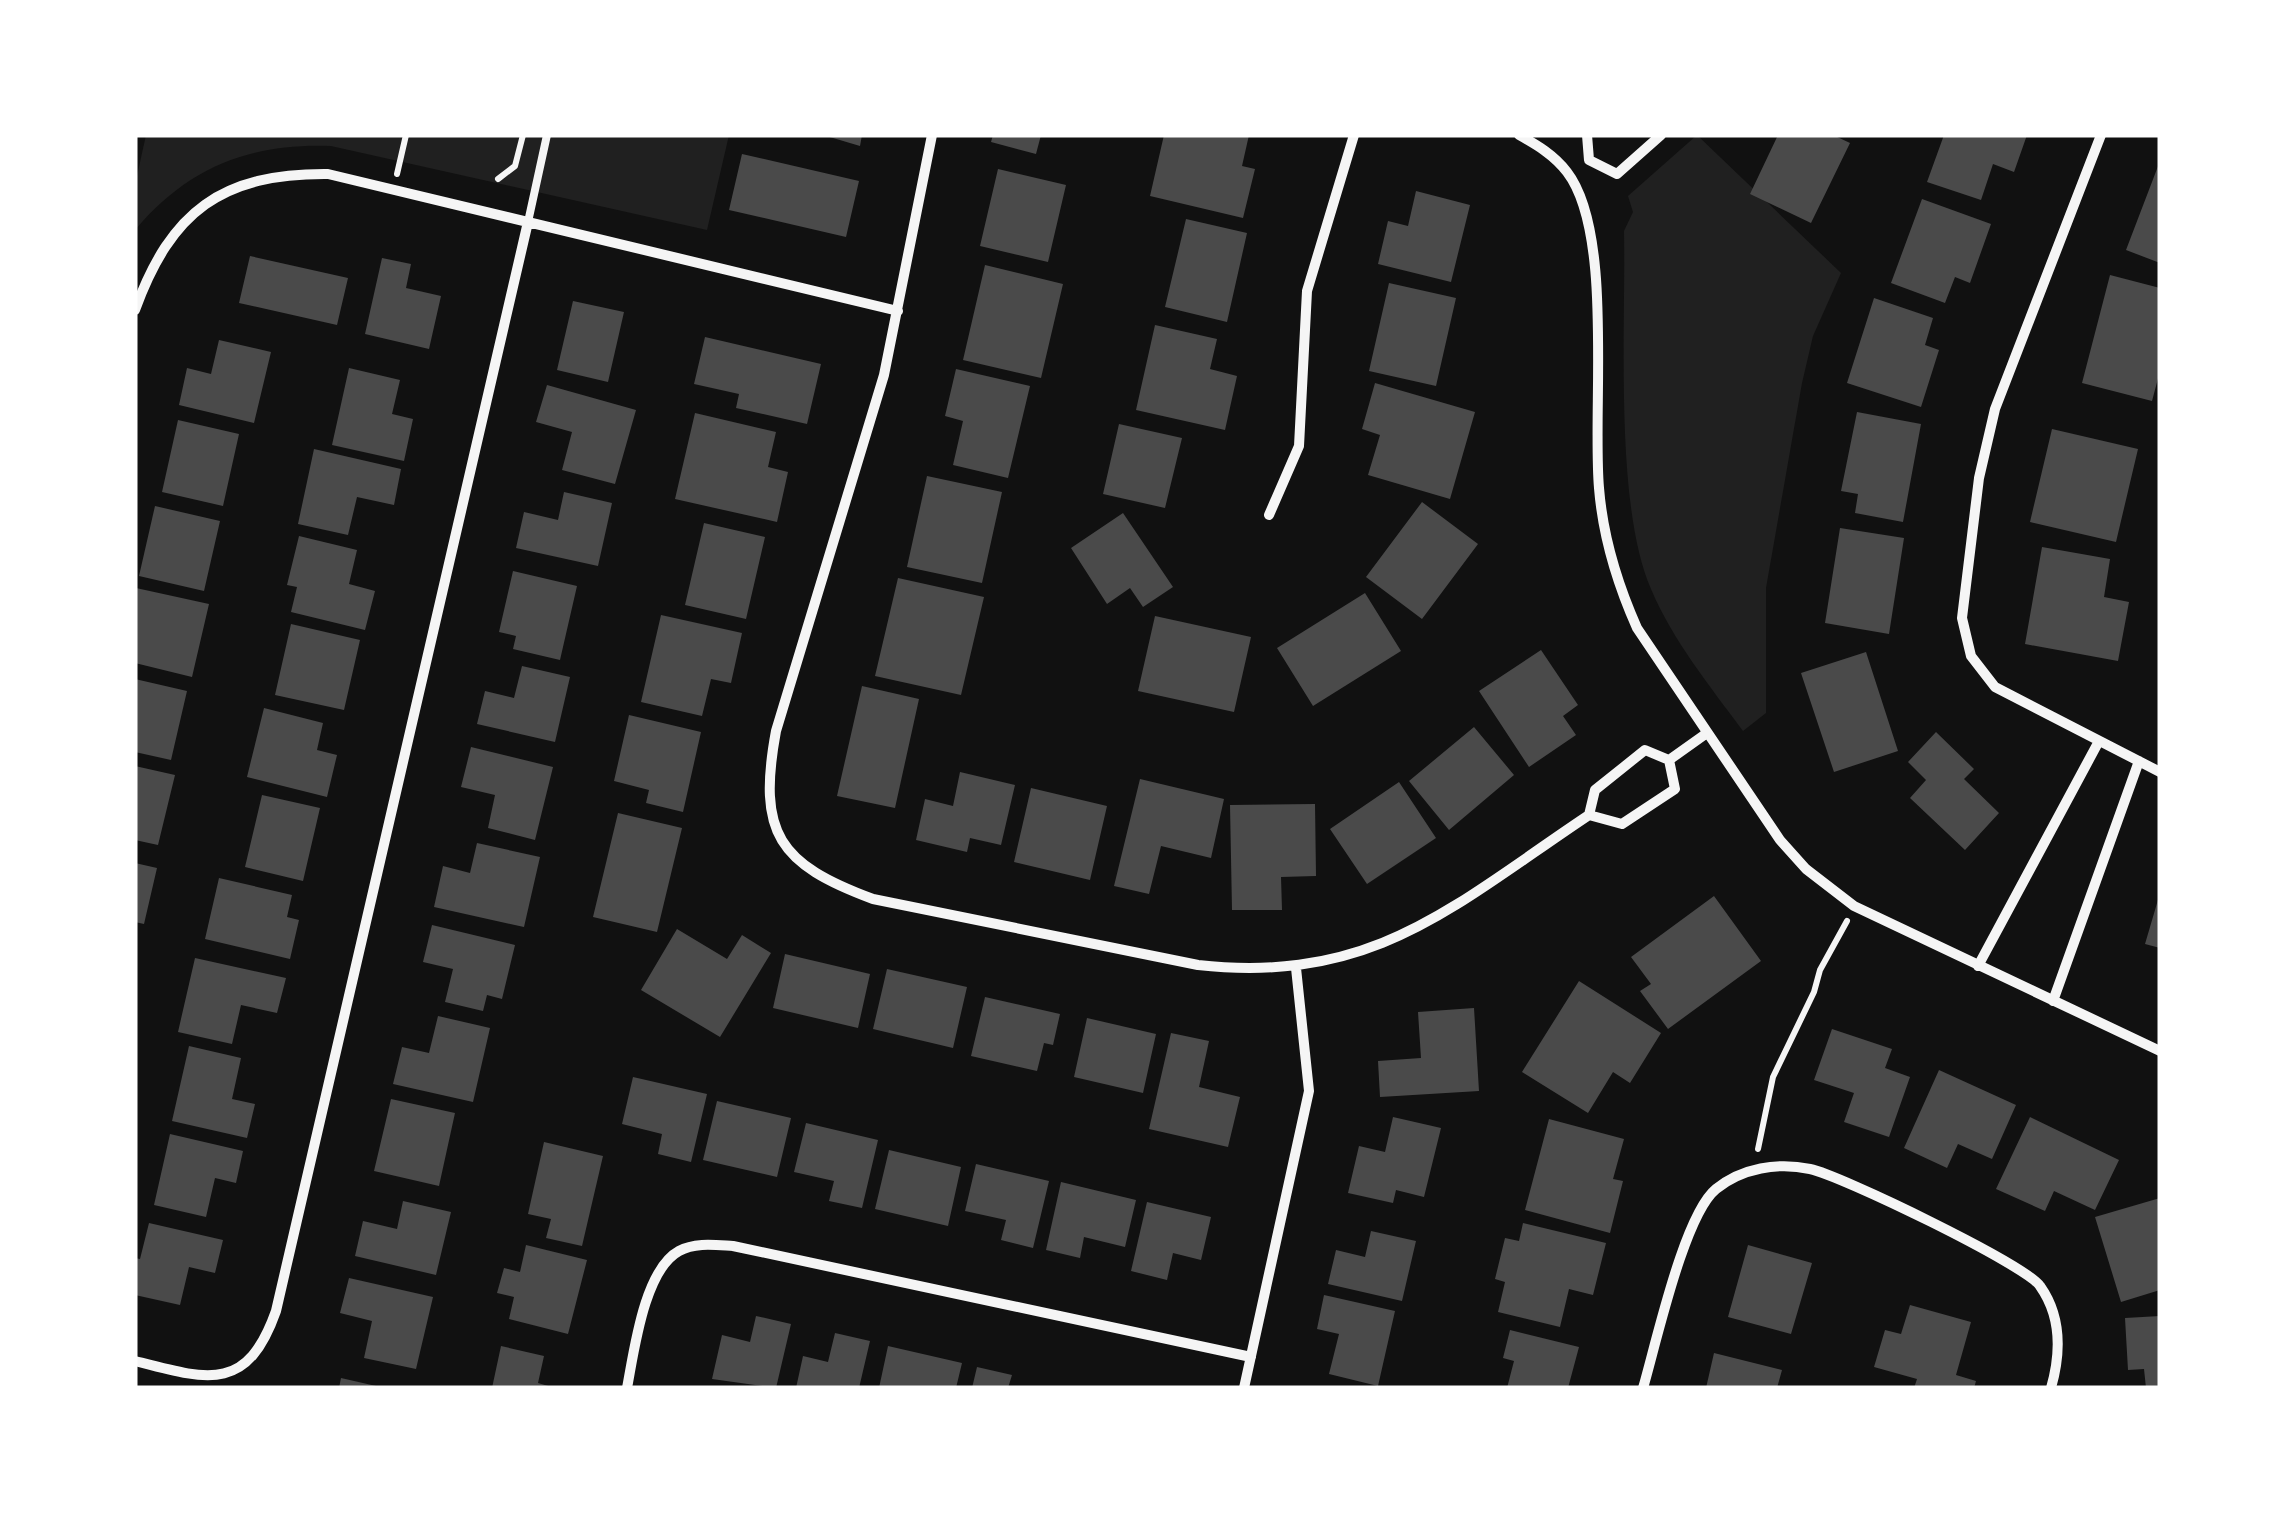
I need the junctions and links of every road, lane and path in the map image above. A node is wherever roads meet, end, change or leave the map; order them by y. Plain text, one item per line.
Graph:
1 (406, 135) edge
2 (523, 135) edge
3 (547, 135) edge
4 (932, 135) edge
5 (1354, 135) edge
6 (1518, 135) edge
7 (1586, 135) edge
8 (1661, 135) edge
9 (2101, 135) edge
10 (1588, 160) junction
11 (1568, 174) junction
12 (498, 180) dead end
13 (393, 190) junction
14 (528, 222) junction
15 (135, 309) edge
16 (898, 312) junction
17 (1269, 515) dead end
18 (1707, 733) junction
19 (2099, 741) junction
20 (1668, 760) junction
21 (2139, 762) junction
22 (2160, 772) edge
23 (1588, 816) junction
24 (1854, 906) junction
25 (1978, 966) junction
26 (1296, 968) junction
27 (2053, 1000) junction
28 (2160, 1051) edge
29 (1754, 1167) junction
30 (1251, 1356) junction
31 (135, 1360) edge
32 (627, 1388) edge
33 (1244, 1388) edge
34 (1643, 1388) edge
35 (2051, 1388) edge

1 - 13 path
2 - 12 path
3 - 14 lane
4 - 16 street
5 - 17 street
6 - 11 street
7 - 10 street
8 - 10 street
9 - 19 street
10 - 11 street
11 - 18 street
13 - 14 street
13 - 15 street
14 - 16 street
14 - 31 street
16 - 26 street
18 - 20 street
18 - 24 street
19 - 21 street
19 - 25 street
20 - 23 street
20 - 23 street
21 - 22 street
21 - 27 street
23 - 26 street
24 - 25 street
24 - 29 path
25 - 27 street
26 - 30 street
27 - 28 street
29 - 34 street
29 - 35 street
30 - 32 street
30 - 33 street

